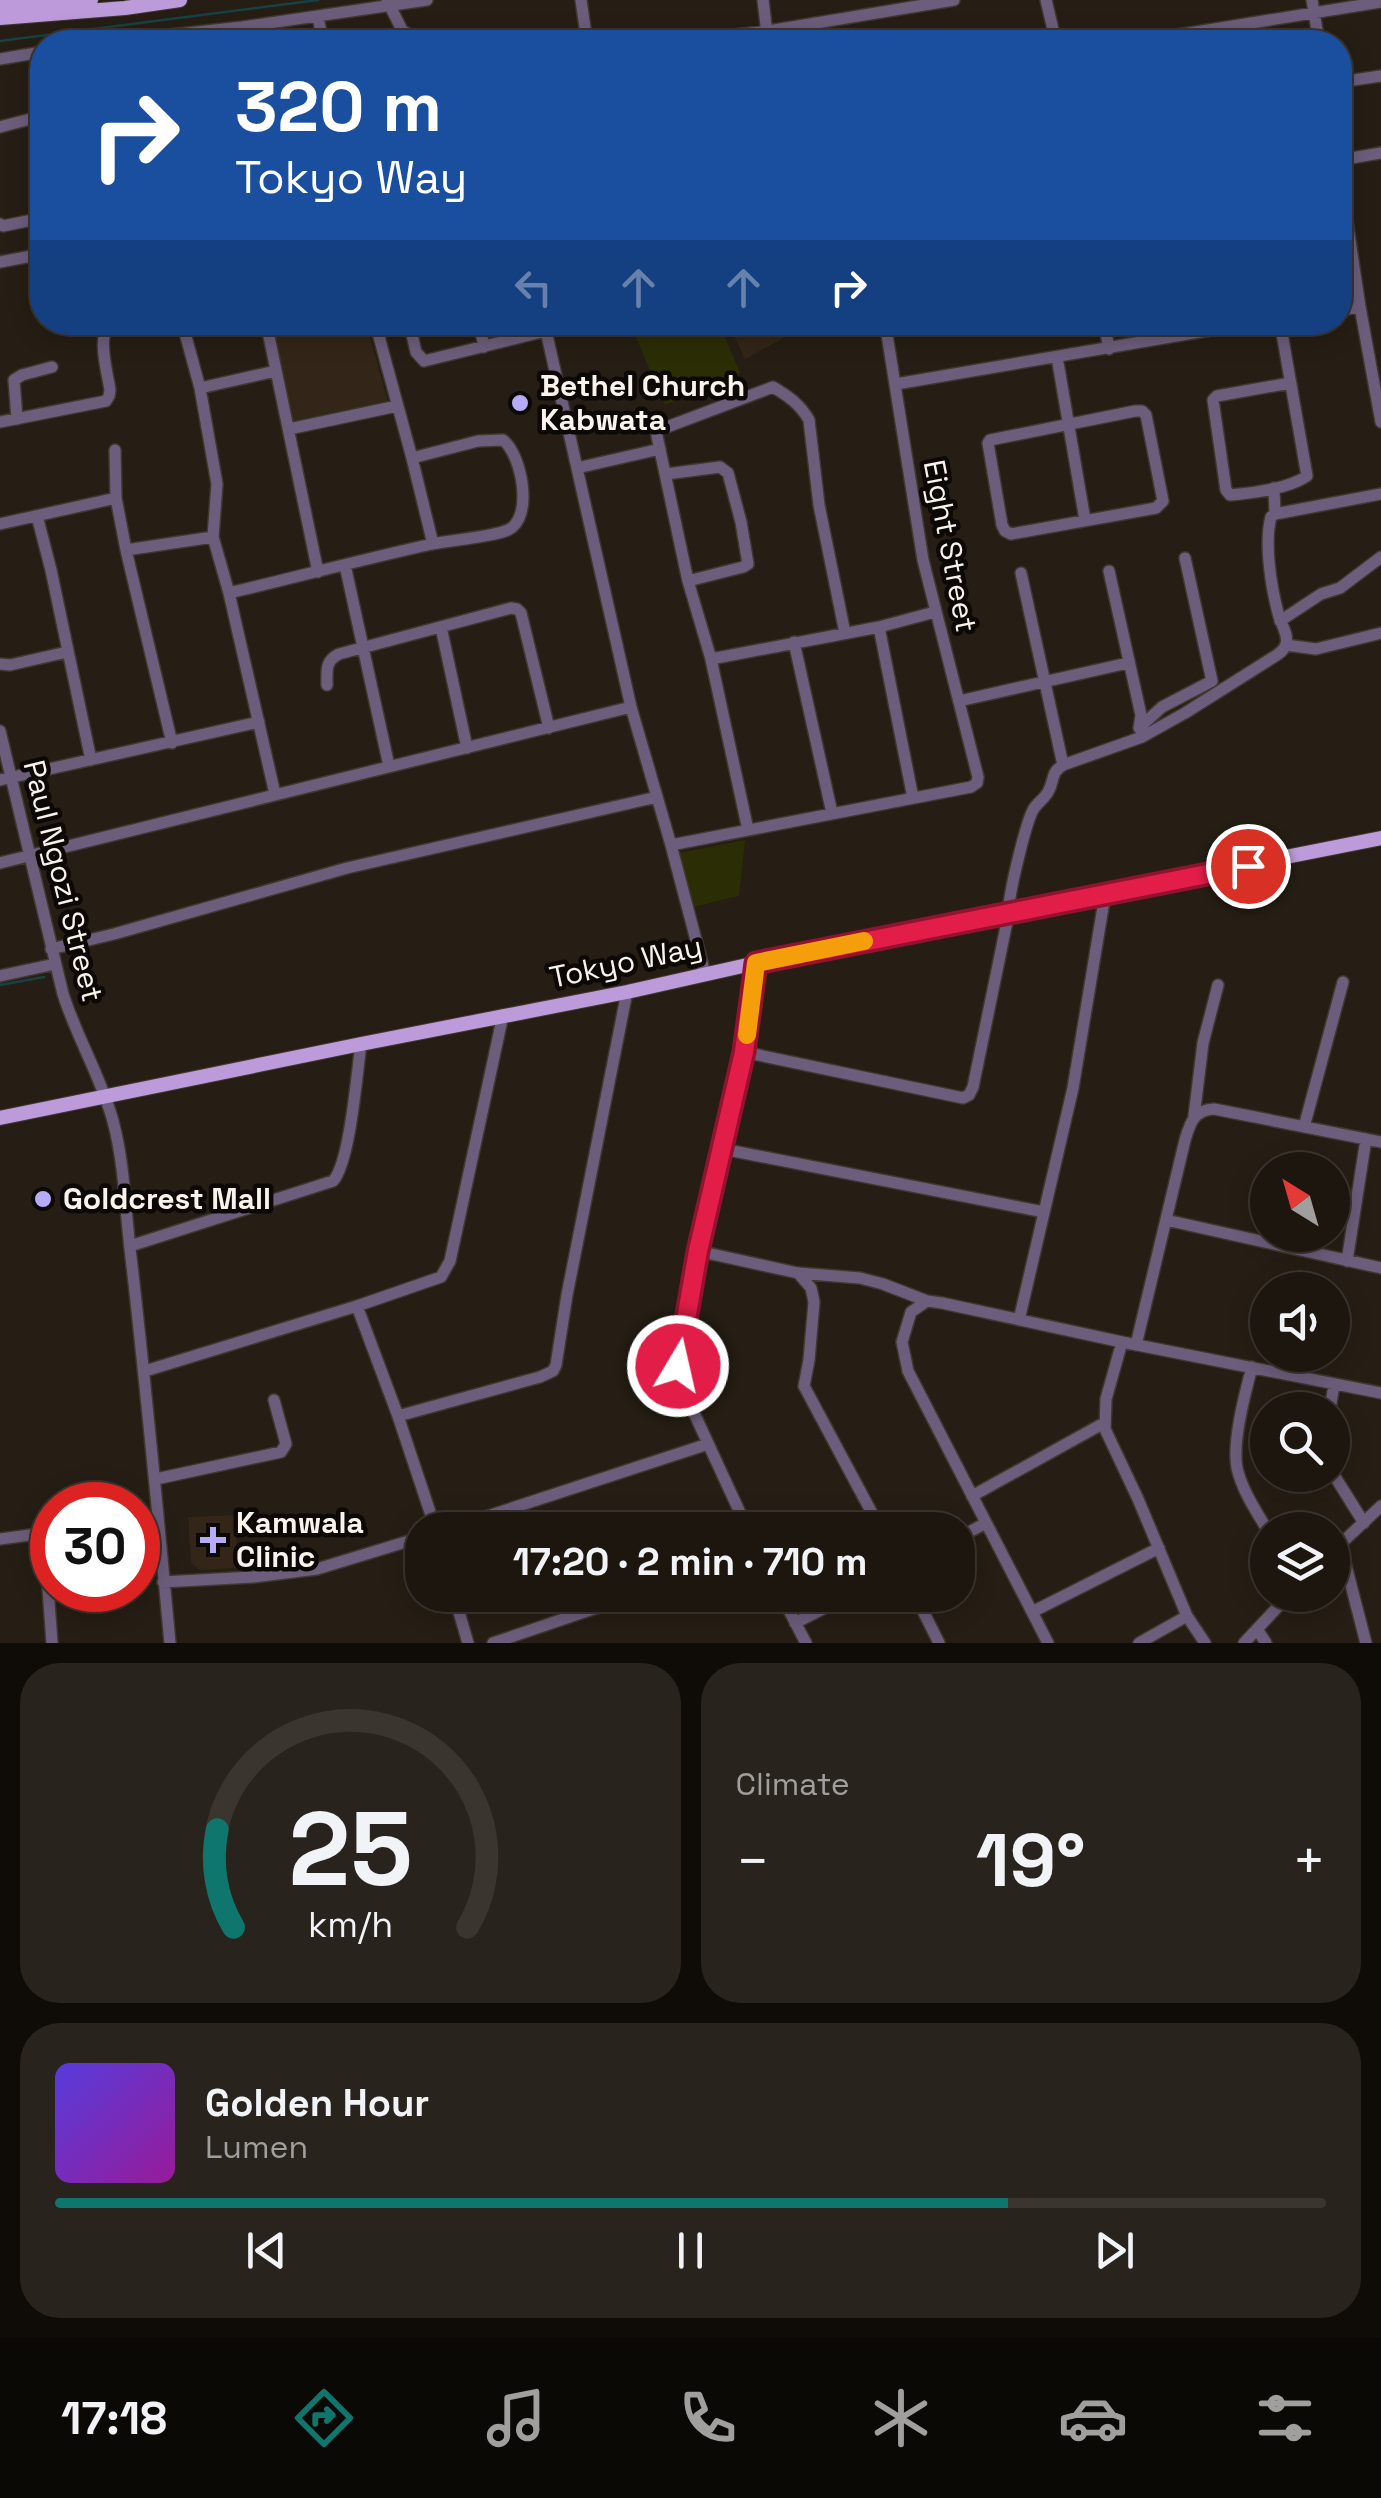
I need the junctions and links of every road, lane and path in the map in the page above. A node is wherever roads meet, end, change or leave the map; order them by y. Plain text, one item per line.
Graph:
1 (91, 0) edge
2 (180, 0) edge
3 (427, 0) edge
4 (582, 0) edge
5 (763, 0) edge
6 (954, 0) edge
7 (1046, 0) edge
8 (388, 2) edge
9 (1381, 2) edge
10 (0, 6) edge
11 (1313, 6) edge
12 (318, 17) junction
13 (0, 18) edge
14 (210, 30) edge
15 (321, 30) edge
16 (400, 30) edge
17 (586, 30) edge
18 (767, 30) edge
19 (803, 30) edge
20 (1053, 30) edge
21 (1194, 30) edge
22 (30, 54) edge
23 (0, 59) edge
24 (1381, 76) edge
25 (1352, 80) edge
26 (30, 119) edge
27 (0, 127) edge
28 (1381, 153) edge
29 (1352, 158) edge
30 (30, 221) edge
31 (0, 224) edge
32 (30, 255) edge
33 (0, 262) edge
34 (1352, 270) edge
35 (1360, 307) junction
36 (1352, 308) edge
37 (104, 335) edge
38 (186, 335) edge
39 (269, 335) edge
40 (378, 335) edge
41 (411, 335) edge
42 (482, 335) edge
43 (521, 335) edge
44 (547, 335) edge
45 (887, 335) edge
46 (1106, 335) edge
47 (1186, 335) edge
48 (1282, 335) edge
49 (484, 347) junction
50 (1109, 349) junction
51 (1057, 357) junction
52 (52, 367) dead end
53 (276, 371) junction
54 (1290, 383) junction
55 (896, 384) junction
56 (200, 388) junction
57 (397, 406) junction
58 (16, 419) junction
59 (0, 422) edge
60 (1381, 422) edge
61 (1070, 424) junction
62 (288, 429) junction
63 (660, 448) junction
64 (114, 450) dead end
65 (412, 458) junction
66 (576, 468) junction
67 (666, 474) junction
68 (1274, 488) junction
69 (1381, 494) edge
70 (116, 498) junction
71 (1274, 514) junction
72 (37, 516) junction
73 (1086, 520) junction
74 (0, 524) edge
75 (213, 537) junction
76 (433, 544) junction
77 (126, 550) junction
78 (1381, 556) edge
79 (1184, 558) dead end
80 (345, 565) junction
81 (1109, 571) dead end
82 (318, 572) junction
83 (1021, 573) dead end
84 (688, 581) junction
85 (229, 593) junction
86 (936, 612) junction
87 (1280, 621) junction
88 (878, 626) junction
89 (440, 627) junction
90 (1381, 632) edge
91 (845, 633) junction
92 (794, 642) junction
93 (1286, 645) junction
94 (363, 647) junction
95 (67, 652) junction
96 (711, 658) junction
97 (1128, 663) junction
98 (0, 664) edge
99 (327, 684) dead end
100 (1044, 684) junction
101 (960, 700) junction
102 (631, 706) junction
103 (259, 722) junction
104 (549, 728) junction
105 (1139, 728) junction
106 (0, 731) edge
107 (172, 743) junction
108 (466, 748) junction
109 (1109, 749) junction
110 (90, 760) junction
111 (1063, 765) junction
112 (389, 766) junction
113 (5, 778) edge
114 (274, 794) junction
115 (657, 797) junction
116 (913, 798) junction
117 (832, 814) junction
118 (748, 830) junction
119 (1381, 838) edge
120 (671, 845) junction
121 (30, 856) junction
122 (0, 863) edge
123 (1104, 895) junction
124 (1008, 912) junction
125 (51, 949) junction
126 (756, 963) junction
127 (56, 964) junction
128 (704, 974) junction
129 (0, 976) edge
130 (1343, 982) dead end
131 (1218, 985) dead end
132 (626, 992) junction
133 (502, 1015) junction
134 (362, 1044) junction
135 (744, 1052) junction
136 (106, 1097) junction
137 (1194, 1116) junction
138 (0, 1118) edge
139 (1304, 1127) junction
140 (1366, 1139) junction
141 (1381, 1142) edge
142 (723, 1149) junction
143 (1044, 1212) junction
144 (1166, 1220) junction
145 (130, 1246) junction
146 (698, 1251) junction
147 (1346, 1261) junction
148 (1381, 1268) edge
149 (798, 1274) junction
150 (927, 1301) junction
151 (357, 1306) junction
152 (1020, 1320) junction
153 (1122, 1342) junction
154 (1136, 1345) junction
155 (1250, 1367) edge
156 (145, 1371) junction
157 (1251, 1372) edge
158 (1276, 1372) edge
159 (1334, 1384) junction
160 (1333, 1392) edge
161 (1381, 1393) edge
162 (274, 1400) dead end
163 (398, 1416) junction
164 (1104, 1422) junction
165 (708, 1444) junction
166 (156, 1480) joint
167 (1345, 1492) edge
168 (972, 1496) junction
169 (1381, 1506) edge
170 (430, 1512) edge
171 (500, 1512) edge
172 (740, 1512) edge
173 (871, 1512) edge
174 (1257, 1512) edge
175 (1364, 1522) junction
176 (986, 1523) junction
177 (975, 1529) edge
178 (30, 1535) edge
179 (1350, 1535) edge
180 (0, 1539) edge
181 (405, 1542) edge
182 (160, 1545) edge
183 (1159, 1548) junction
184 (1350, 1581) edge
185 (163, 1582) junction
186 (51, 1612) edge
187 (459, 1612) edge
188 (584, 1612) edge
189 (789, 1612) edge
190 (818, 1612) edge
191 (924, 1612) edge
192 (1032, 1612) junction
193 (1272, 1612) edge
194 (1187, 1616) junction
195 (795, 1624) junction
196 (1257, 1629) junction
197 (52, 1643) edge
198 (170, 1643) edge
199 (468, 1643) edge
200 (493, 1643) edge
201 (806, 1643) edge
202 (939, 1643) edge
203 (1048, 1643) edge
204 (1140, 1643) edge
205 (1205, 1643) edge
206 (1244, 1643) edge
207 (1266, 1643) edge
208 (1366, 1643) edge

1 - 10 main road
2 - 13 main road
3 - 8 street
4 - 17 street
5 - 18 street
6 - 19 street
7 - 20 street
8 - 12 street
8 - 16 street
9 - 11 street
11 - 21 street
12 - 14 street
12 - 15 street
22 - 23 street
24 - 25 street
26 - 27 street
28 - 29 street
30 - 31 street
32 - 33 street
34 - 35 street
35 - 36 street
35 - 60 street
37 - 58 street
38 - 56 street
39 - 53 street
40 - 57 street
41 - 49 street
42 - 49 street
43 - 49 street
44 - 66 street
45 - 55 street, Eight Street
46 - 50 street
47 - 50 street
48 - 54 street
50 - 51 street
51 - 55 street
51 - 61 street
52 - 58 street
53 - 56 street
53 - 62 street
54 - 68 street
54 - 68 street
55 - 86 street, Eight Street
56 - 75 street
57 - 62 street
57 - 65 street
58 - 59 street
61 - 73 street
61 - 73 street
61 - 73 street
62 - 82 street
63 - 66 street
63 - 67 street
63 - 91 street
64 - 70 street
65 - 76 street
65 - 76 street
66 - 102 street
67 - 84 street
67 - 84 street
68 - 71 street
69 - 71 street
70 - 72 street
70 - 77 street
71 - 87 street
72 - 74 street
72 - 95 street
75 - 77 street
75 - 85 street
76 - 80 street
77 - 107 street
78 - 87 street
79 - 105 street
80 - 82 street
80 - 94 street
81 - 97 street
82 - 85 street
83 - 100 street
84 - 96 street
85 - 103 street
86 - 88 street
86 - 101 street, Eight Street
87 - 93 street
88 - 91 street
88 - 116 street
89 - 94 street
89 - 104 street
89 - 108 street
90 - 93 street
91 - 92 street
92 - 96 street
92 - 117 street
93 - 109 street
94 - 99 street
94 - 112 street
95 - 98 street
95 - 110 street
96 - 118 street
97 - 100 street
97 - 105 street
100 - 101 street
100 - 111 street
101 - 116 street, Eight Street
102 - 104 street
102 - 115 street
103 - 107 street
103 - 114 street
104 - 108 street
105 - 109 street
106 - 113 street, Paul Ngozi Street
107 - 110 street
108 - 112 street
109 - 111 street
110 - 113 street
111 - 124 street
112 - 114 street
113 - 121 street, Paul Ngozi Street
114 - 121 street
115 - 120 street
115 - 125 street
116 - 117 street
117 - 118 street
118 - 120 street
119 - 123 main road, Tokyo Way
120 - 128 street
121 - 122 street
121 - 125 street, Paul Ngozi Street
123 - 124 main road, Tokyo Way
123 - 143 street
124 - 126 main road, Tokyo Way
124 - 135 street
125 - 127 street, Paul Ngozi Street
126 - 128 main road, Tokyo Way
126 - 135 street
127 - 129 street
127 - 136 street, Paul Ngozi Street
128 - 132 main road, Tokyo Way
130 - 139 street
131 - 137 street
132 - 133 main road, Tokyo Way
132 - 163 street
133 - 134 main road, Tokyo Way
133 - 151 street
134 - 136 main road, Tokyo Way
134 - 145 street
135 - 142 street
136 - 138 main road, Tokyo Way
136 - 145 street, Paul Ngozi Street
137 - 139 street
137 - 144 street
139 - 140 street
140 - 141 street
140 - 147 street
142 - 143 street
142 - 146 street
143 - 152 street
144 - 147 street
144 - 154 street
145 - 156 street, Paul Ngozi Street
146 - 149 street
146 - 165 street
147 - 148 street
149 - 150 street
149 - 173 street
150 - 152 street
150 - 168 street
151 - 156 street
151 - 163 street
152 - 153 street
153 - 154 street
153 - 164 street
154 - 155 street
156 - 166 street, Paul Ngozi Street
157 - 174 street
158 - 159 street
159 - 160 street
159 - 161 street
162 - 166 street
163 - 170 street
164 - 168 street
164 - 183 street
165 - 171 street
165 - 172 street
167 - 175 street
168 - 176 street
169 - 175 street
175 - 179 street
176 - 177 street
176 - 192 street
178 - 180 street
181 - 185 street
182 - 185 street, Paul Ngozi Street
183 - 192 street
183 - 194 street
184 - 208 street
185 - 198 street, Paul Ngozi Street
186 - 197 street
187 - 199 street
188 - 200 street
189 - 195 street
190 - 195 street
191 - 202 street
192 - 203 street
193 - 196 street
194 - 204 street
194 - 205 street
195 - 201 street
196 - 206 street
196 - 207 street

